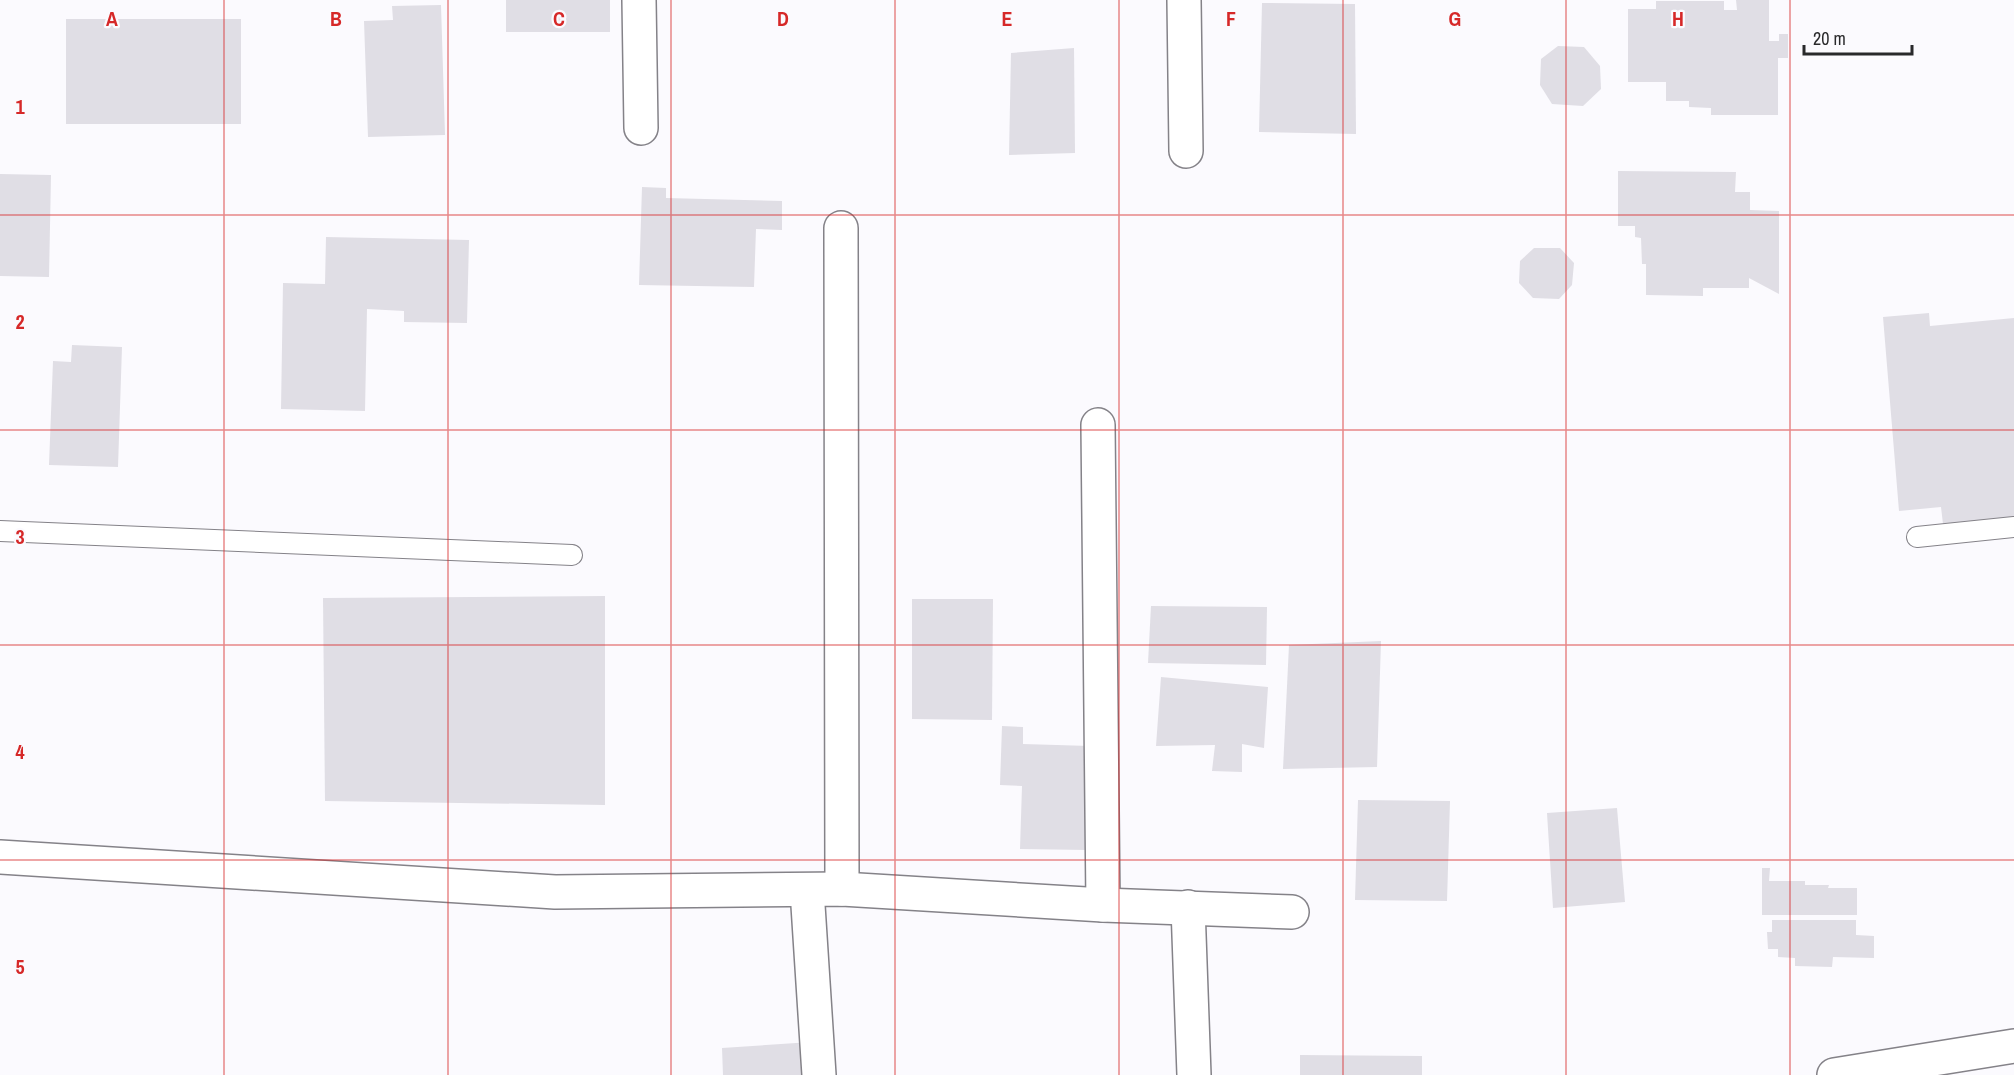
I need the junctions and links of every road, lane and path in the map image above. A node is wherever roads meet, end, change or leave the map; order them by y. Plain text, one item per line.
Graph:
1 (639, 0) edge
2 (1184, 0) edge
3 (641, 128) dead end
4 (1186, 151) dead end
5 (841, 228) dead end
6 (1098, 425) dead end
7 (2014, 527) edge
8 (0, 531) edge
9 (1917, 537) dead end
10 (573, 555) dead end
11 (0, 856) edge
12 (842, 889) junction
13 (807, 890) junction
14 (1103, 904) junction
15 (1188, 907) junction
16 (1292, 912) dead end
17 (2014, 1046) edge
18 (819, 1075) edge
19 (1194, 1075) edge
20 (1834, 1075) edge

1 - 3 street
2 - 4 street
5 - 12 street
6 - 14 street
7 - 9 lane
8 - 10 lane
11 - 13 street
12 - 13 street
12 - 14 street
13 - 18 street
14 - 15 street
15 - 16 street
15 - 19 street
17 - 20 street

